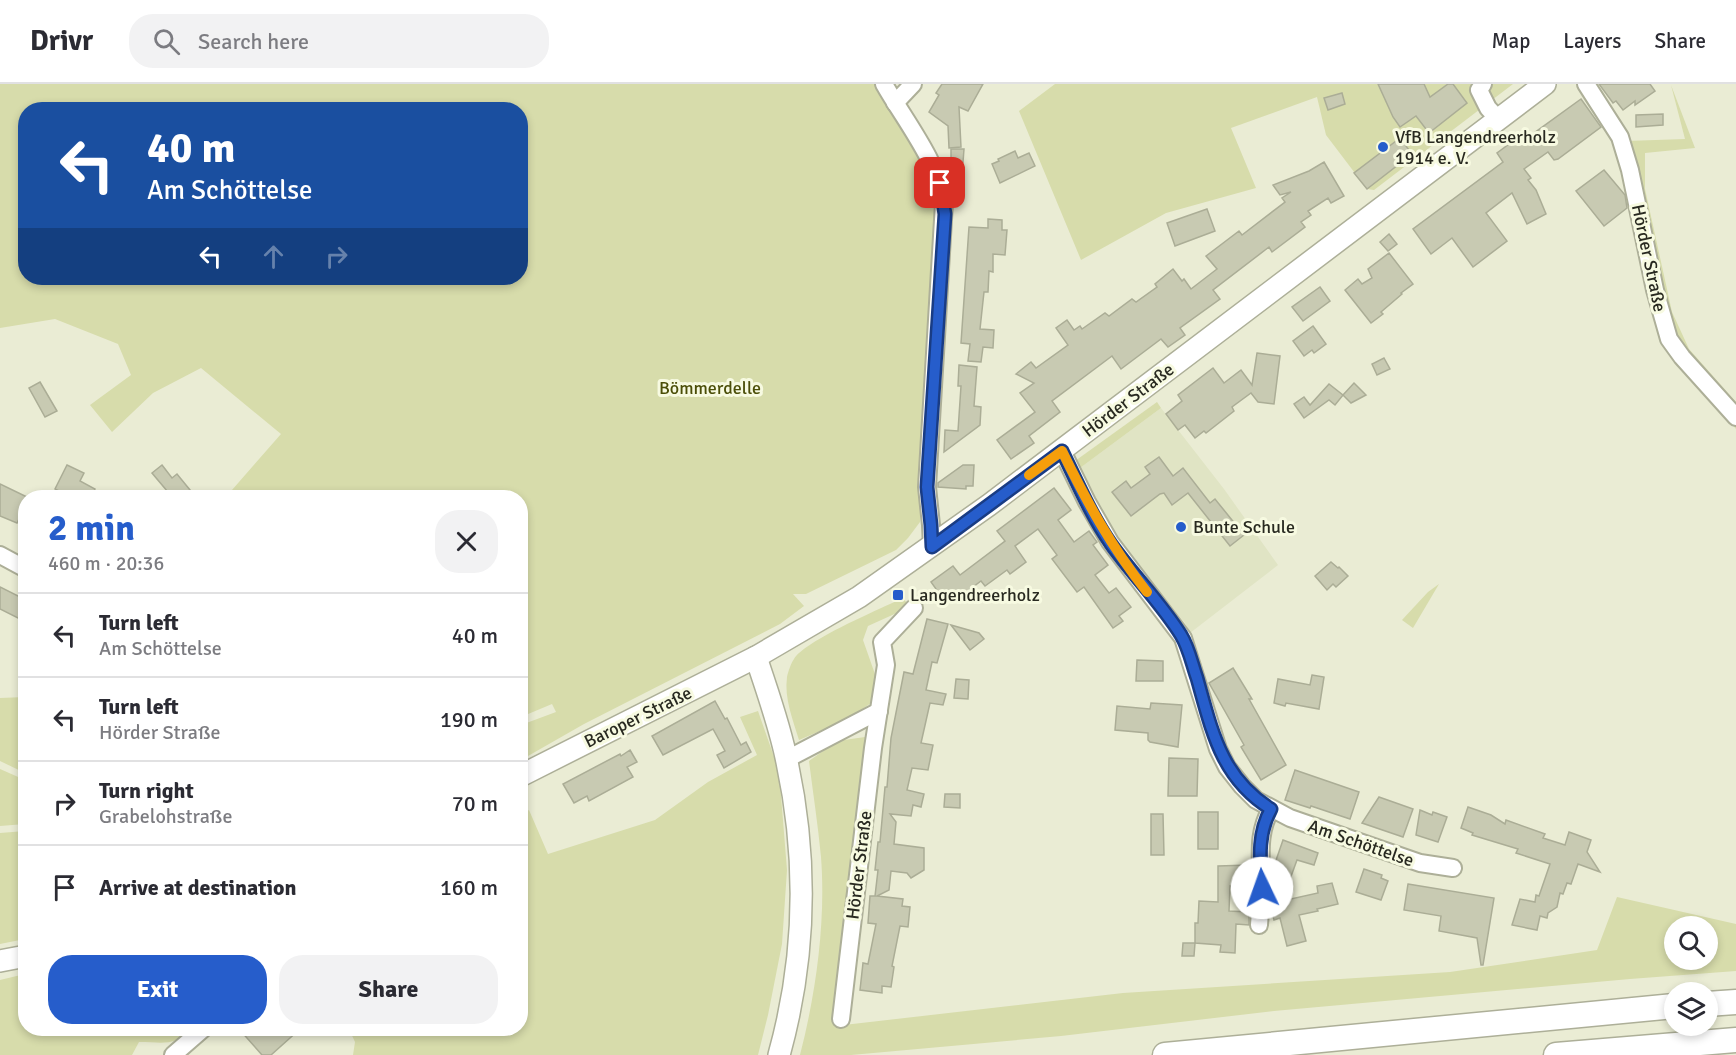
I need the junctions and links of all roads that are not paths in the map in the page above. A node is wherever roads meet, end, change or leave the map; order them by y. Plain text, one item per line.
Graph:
1 (884, 84) edge
2 (913, 84) edge
3 (1484, 84) edge
4 (1545, 84) edge
5 (1586, 84) edge
6 (895, 103) junction
7 (1498, 119) junction
8 (1736, 417) edge
9 (1062, 451) junction
10 (932, 547) junction
11 (0, 555) edge
12 (18, 565) edge
13 (915, 608) dead end
14 (756, 657) junction
15 (879, 711) junction
16 (787, 759) junction
17 (528, 772) edge
18 (1271, 809) junction
19 (1453, 868) dead end
20 (1259, 925) dead end
21 (18, 958) edge
22 (0, 961) edge
23 (1736, 1002) edge
24 (1718, 1003) edge
25 (1664, 1007) edge
26 (841, 1019) dead end
27 (195, 1036) edge
28 (1736, 1040) edge
29 (173, 1055) edge
30 (778, 1055) edge
31 (1164, 1055) edge
32 (1556, 1055) edge

1 - 6 street
2 - 6 street
3 - 7 street
4 - 7 main road, Hörder Straße
5 - 8 street, Hörder Straße
6 - 10 street
7 - 9 main road, Hörder Straße
9 - 10 main road, Hörder Straße
9 - 18 street, Am Schöttelse
10 - 14 main road, Hörder Straße
11 - 12 street
13 - 15 street, Hörder Straße
14 - 16 main road
14 - 17 main road, Baroper Straße
15 - 16 street
15 - 26 street, Hörder Straße
16 - 30 main road
18 - 19 street, Am Schöttelse
18 - 20 street
21 - 22 main road
23 - 24 highway
25 - 31 highway
27 - 29 street
28 - 32 highway

